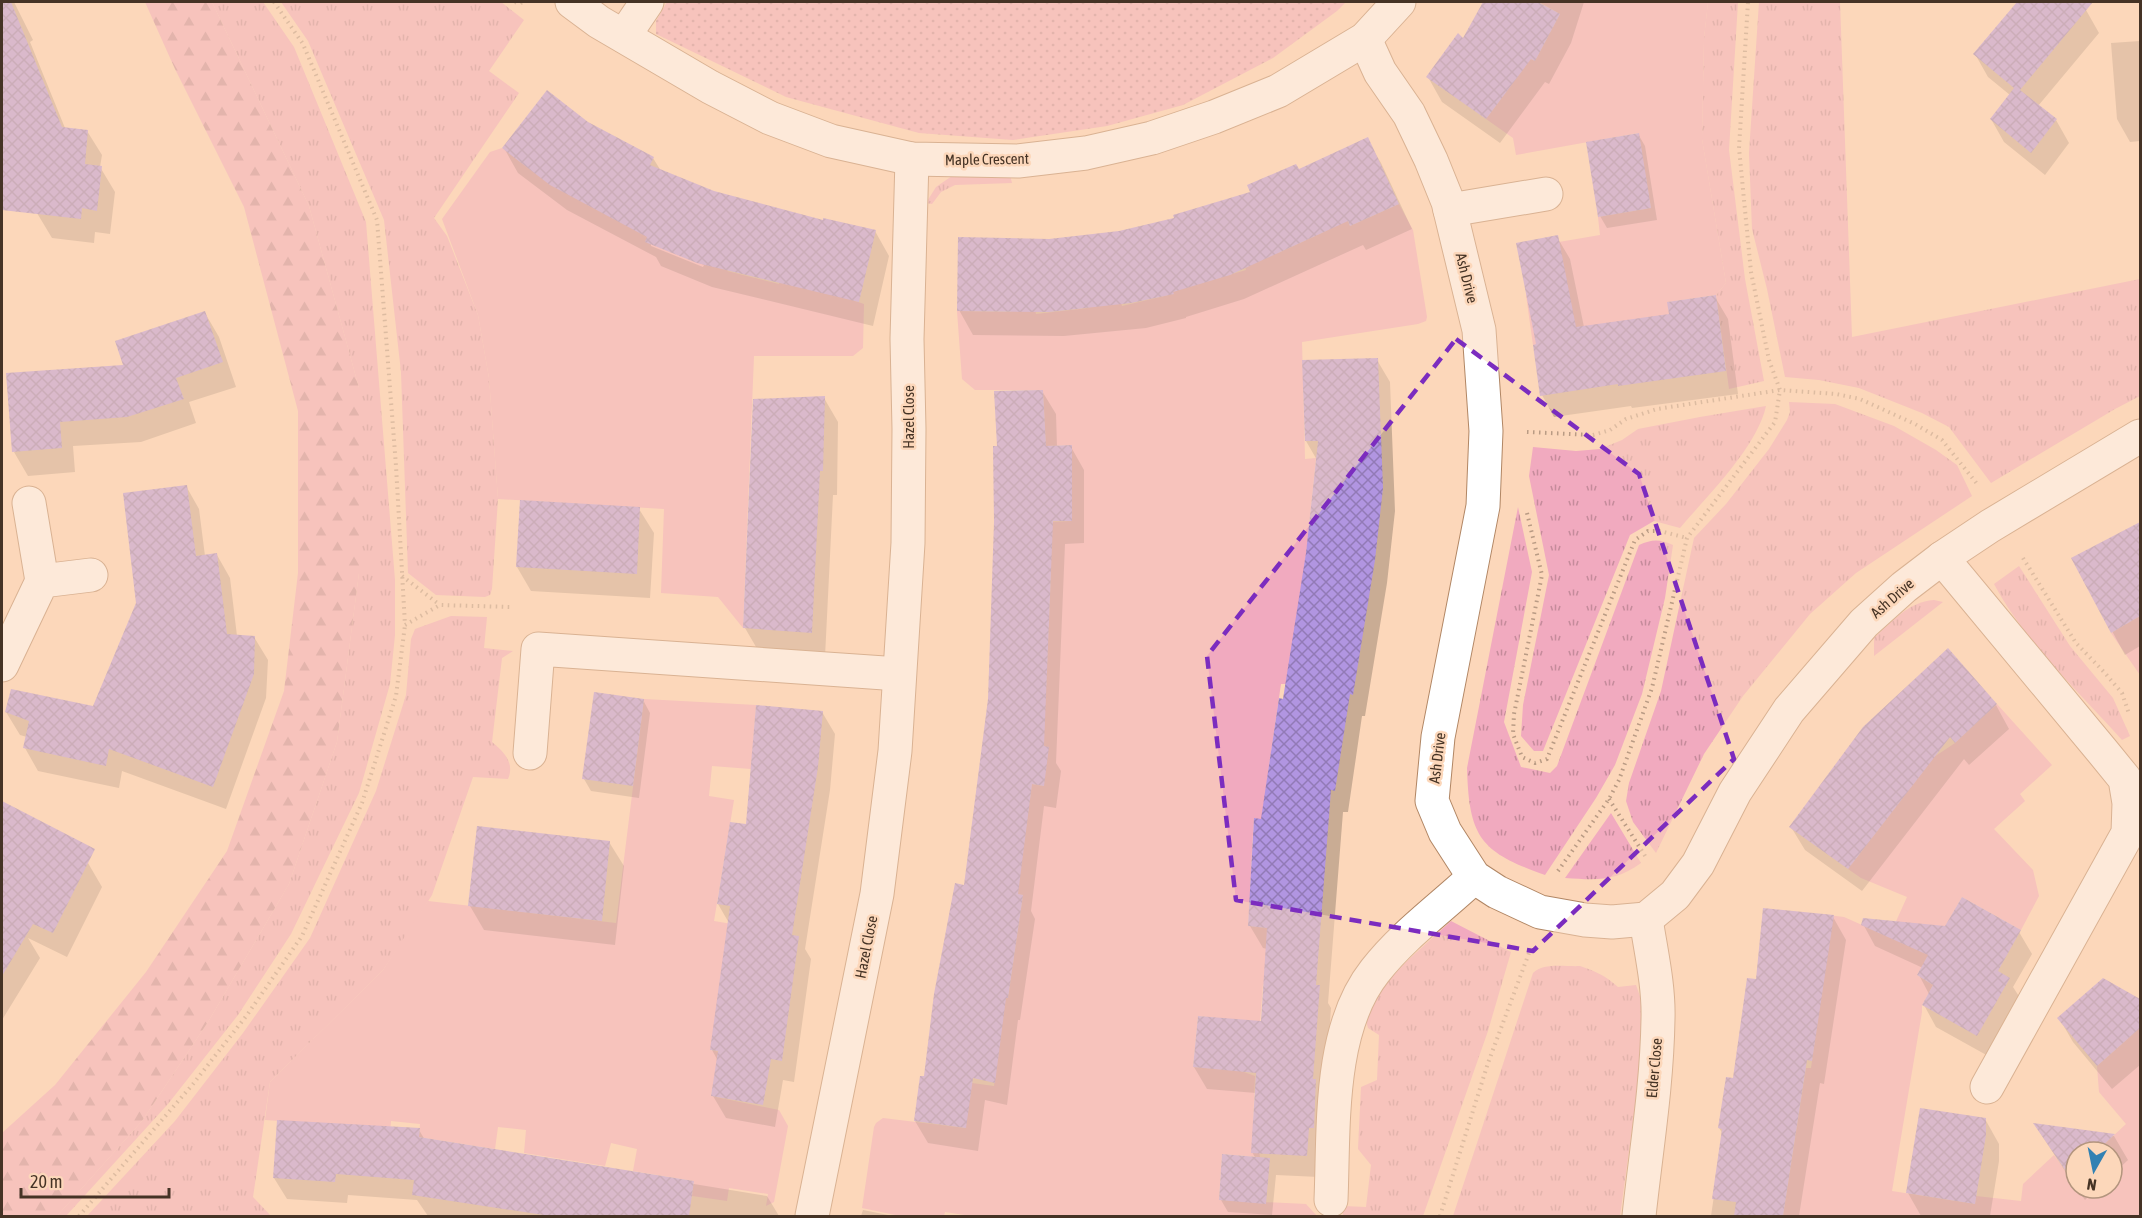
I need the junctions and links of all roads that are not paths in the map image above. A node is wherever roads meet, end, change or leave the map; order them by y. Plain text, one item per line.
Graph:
1 (572, 2) edge
2 (647, 2) edge
3 (1399, 2) edge
4 (624, 36) junction
5 (1365, 39) junction
6 (912, 159) junction
7 (1546, 194) dead end
8 (1450, 210) junction
9 (2140, 436) edge
10 (29, 503) dead end
11 (1942, 558) junction
12 (91, 574) dead end
13 (42, 581) junction
14 (2, 665) edge
15 (899, 674) junction
16 (530, 753) dead end
17 (1474, 877) junction
18 (1646, 919) junction
19 (1987, 1087) dead end
20 (1331, 1200) dead end
21 (812, 1216) edge
22 (1639, 1216) edge

1 - 4 street, Maple Crescent
2 - 4 street
3 - 5 street, Maple Crescent
4 - 6 street, Maple Crescent
5 - 6 street, Maple Crescent
5 - 8 street, Ash Drive
6 - 15 street, Hazel Close
7 - 8 street
8 - 17 street, Ash Drive
9 - 11 street, Ash Drive
10 - 13 street
11 - 18 street, Ash Drive
11 - 19 street
12 - 13 street
13 - 14 street
15 - 16 street
15 - 21 street, Hazel Close
17 - 18 street, Ash Drive
17 - 20 street
18 - 22 street, Elder Close

